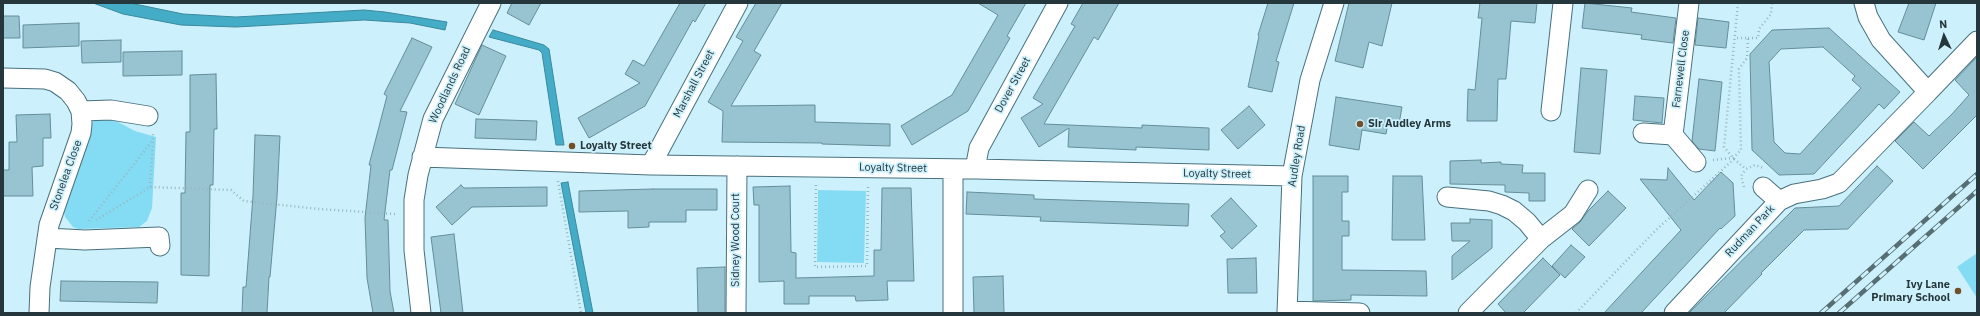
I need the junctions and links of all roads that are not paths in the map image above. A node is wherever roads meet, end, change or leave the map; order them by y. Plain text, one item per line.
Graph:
1 (491, 3) edge
2 (738, 3) edge
3 (1058, 3) edge
4 (1334, 3) edge
5 (1564, 3) edge
6 (1689, 3) edge
7 (1864, 3) edge
8 (1977, 41) edge
9 (3, 78) edge
10 (1928, 92) junction
11 (81, 111) junction
12 (1551, 111) dead end
13 (151, 122) road end
14 (1643, 133) dead end
15 (1673, 135) junction
16 (422, 157) junction
17 (1696, 162) dead end
18 (651, 165) junction
19 (736, 166) junction
20 (953, 169) junction
21 (975, 169) junction
22 (1292, 176) junction
23 (1763, 187) dead end
24 (1588, 190) dead end
25 (1447, 196) dead end
26 (1778, 201) junction
27 (159, 236) dead end
28 (47, 238) junction
29 (1541, 239) junction
30 (1287, 312) edge
31 (39, 313) edge
32 (421, 313) edge
33 (736, 313) edge
34 (953, 313) edge
35 (1360, 313) edge
36 (1468, 313) edge
37 (1674, 313) edge

1 - 16 street, Woodlands Road
2 - 18 street, Marshall Street
3 - 21 street, Dover Street
4 - 22 street, Audley Road
5 - 12 street
6 - 15 street, Farnewell Close
7 - 10 street
8 - 10 street, Rudman Park
9 - 11 street
10 - 26 street, Rudman Park
11 - 13 street
11 - 28 street, Stonelea Close
14 - 15 street
15 - 17 street
16 - 18 street, Loyalty Street
16 - 32 street, Woodlands Road
18 - 19 street, Loyalty Street
19 - 20 street, Loyalty Street
19 - 33 street, Sidney Wood Court
20 - 21 street, Loyalty Street
20 - 34 street
21 - 22 street, Loyalty Street
22 - 30 street, Audley Road
23 - 26 street
24 - 29 street
25 - 29 street
26 - 37 street, Rudman Park
27 - 28 street
28 - 31 street, Stonelea Close
29 - 36 street
30 - 35 street

